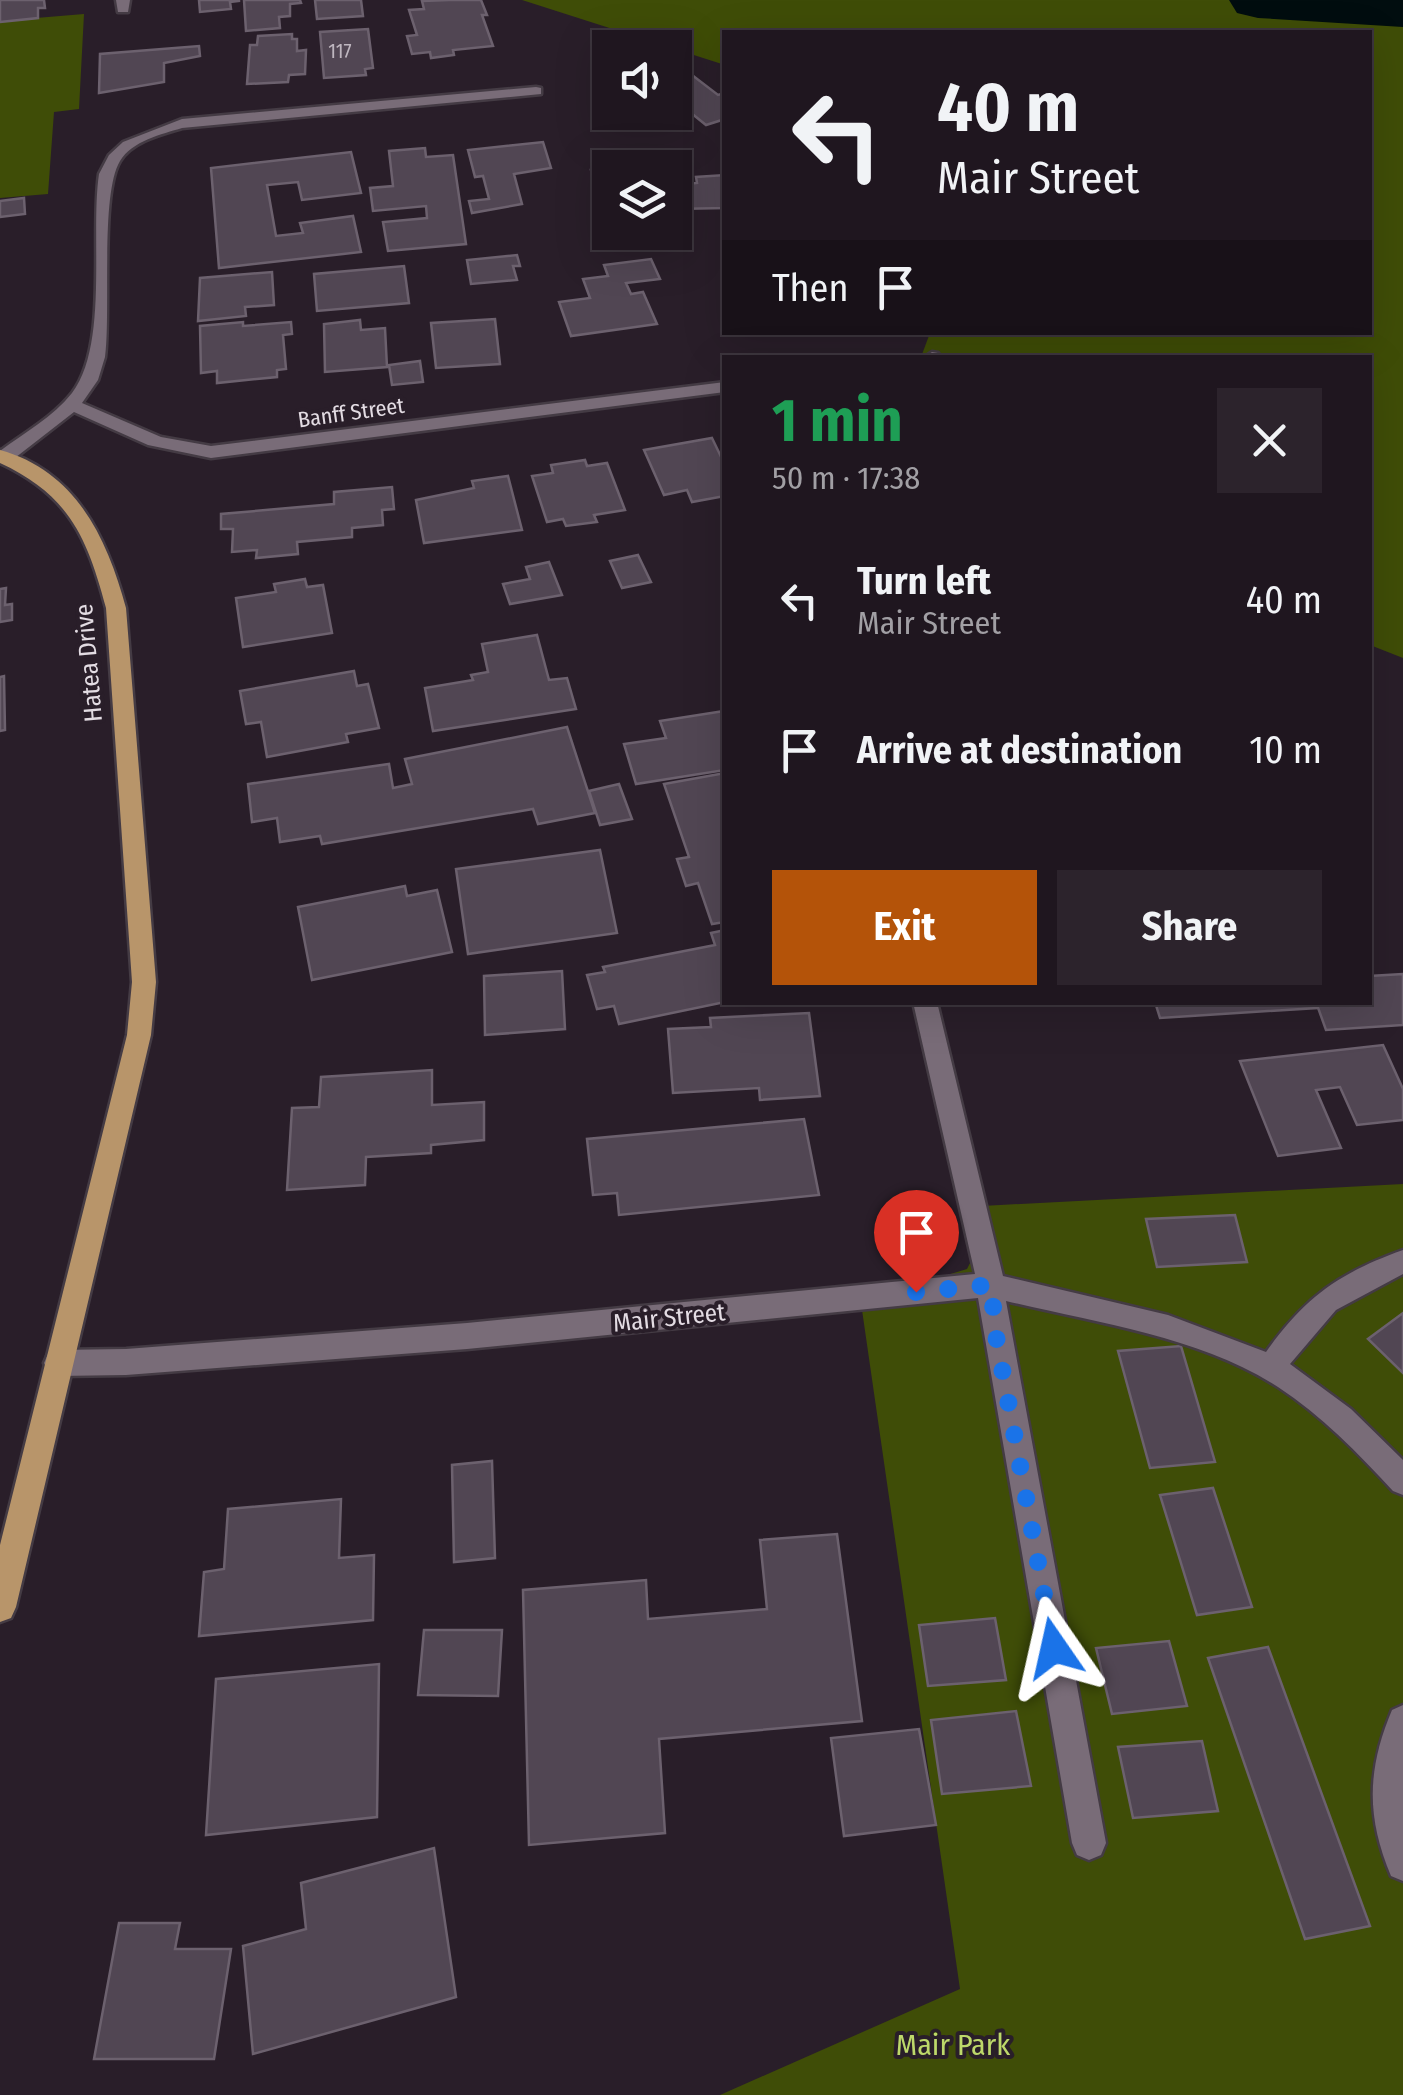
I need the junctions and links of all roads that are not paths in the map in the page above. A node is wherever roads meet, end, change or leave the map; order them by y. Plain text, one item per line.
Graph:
1 (536, 90) dead end
2 (722, 387) edge
3 (72, 405) junction
4 (2, 457) edge
5 (925, 1005) edge
6 (1403, 1262) edge
7 (991, 1285) junction
8 (58, 1363) junction
9 (1271, 1368) junction
10 (1403, 1480) edge
11 (7, 1549) edge
12 (0, 1607) edge
13 (1403, 1721) edge
14 (1090, 1843) dead end
15 (1403, 1864) edge

1 - 3 street, Hatea Drive
2 - 3 street, Banff Street
3 - 4 street, Hatea Drive
4 - 8 main road, Hatea Drive
5 - 7 street
6 - 9 street
7 - 8 street, Mair Street
7 - 9 street
7 - 14 street
8 - 11 main road, Hatea Drive
9 - 10 street
11 - 12 main road, Hatea Drive
13 - 15 street

